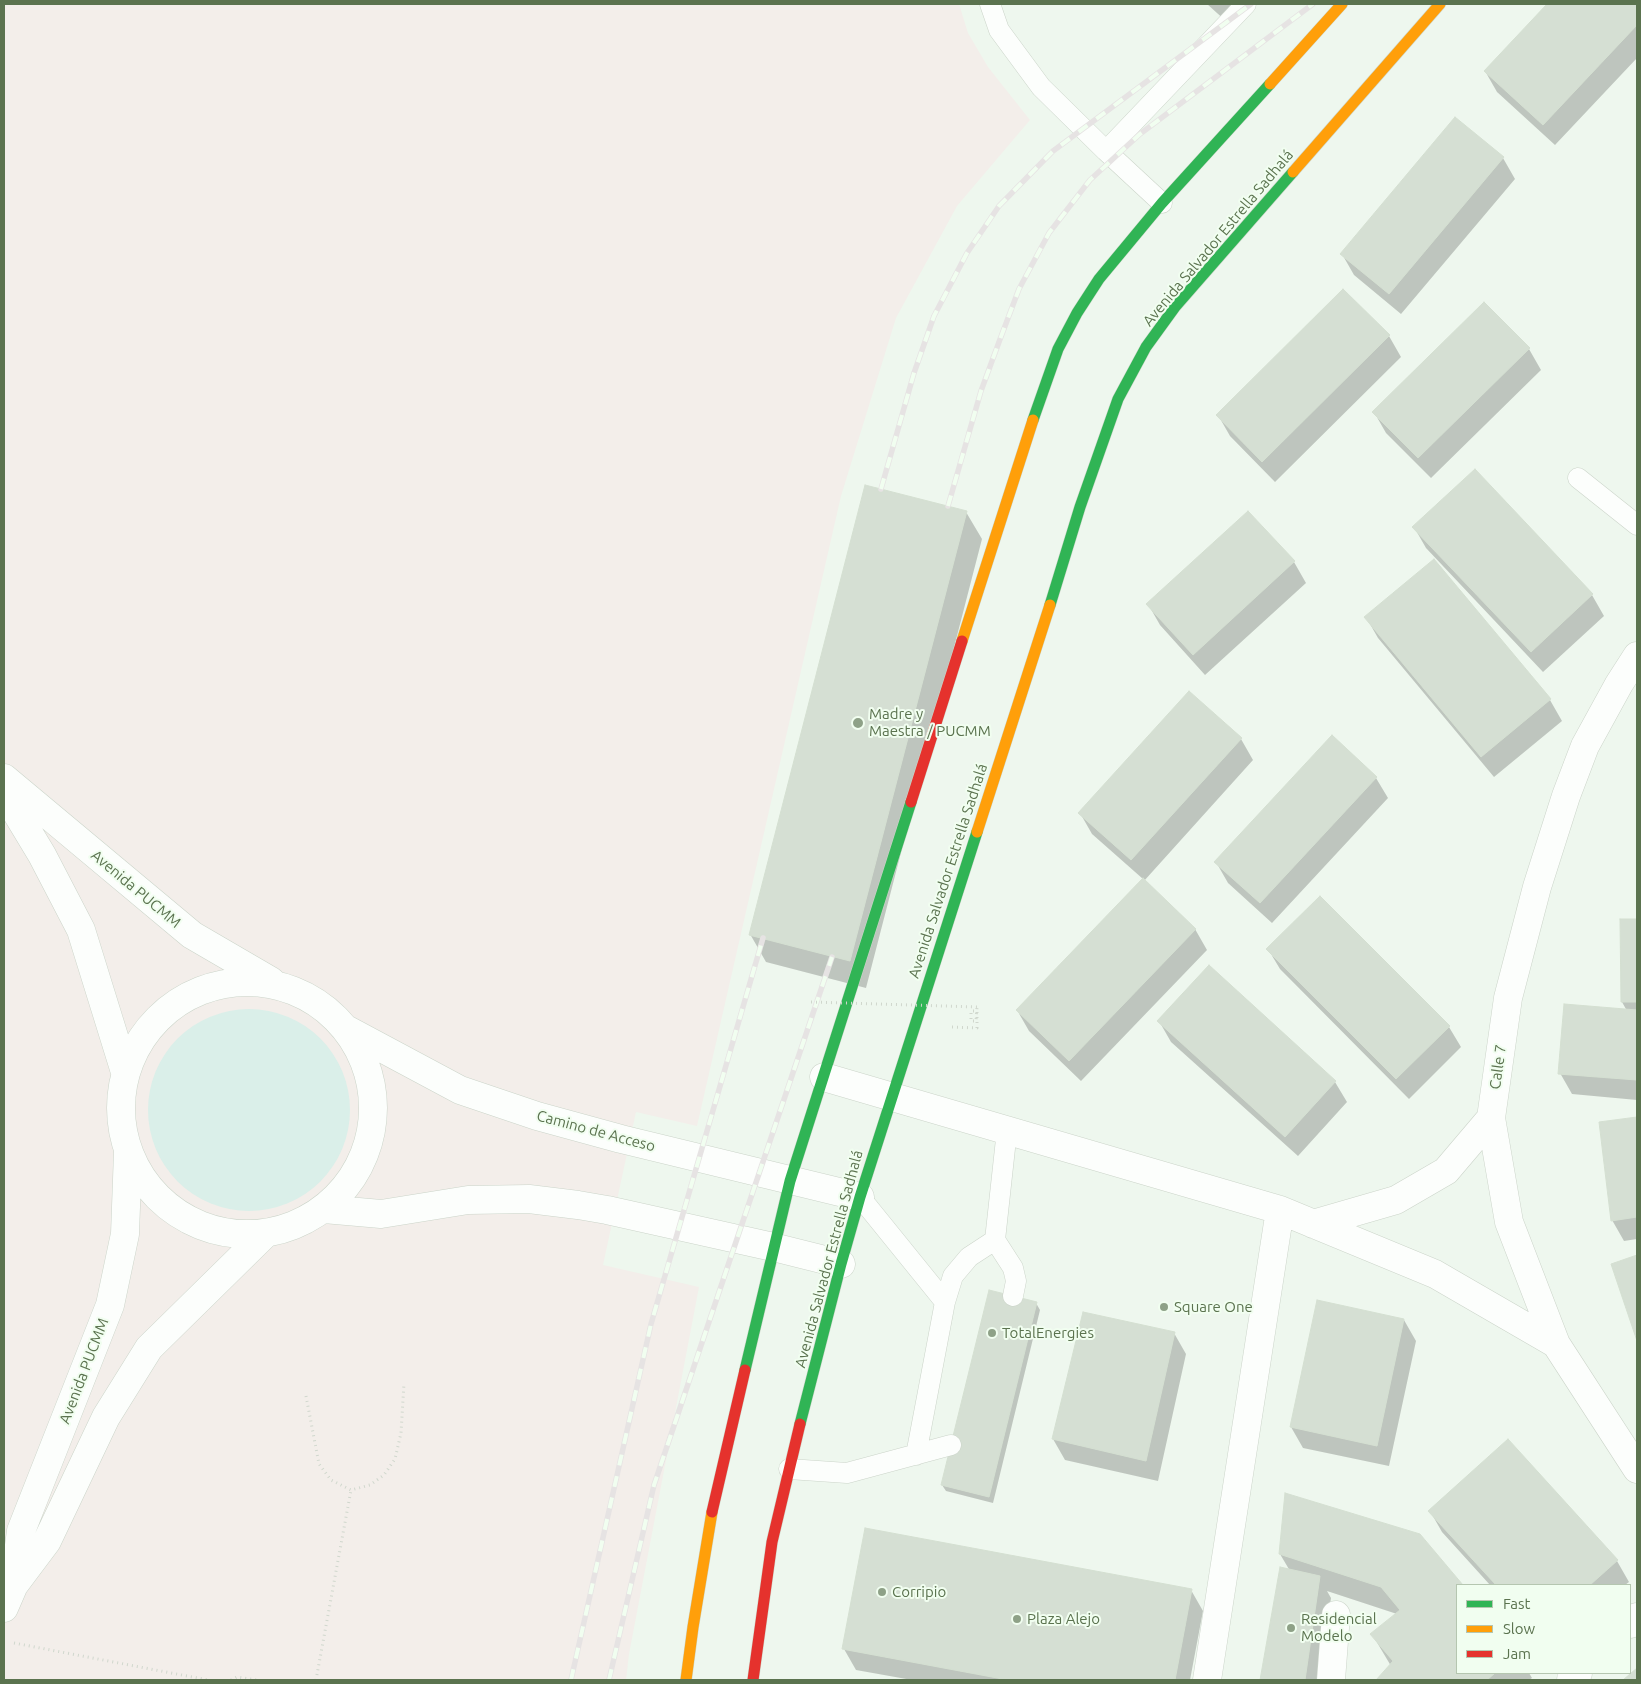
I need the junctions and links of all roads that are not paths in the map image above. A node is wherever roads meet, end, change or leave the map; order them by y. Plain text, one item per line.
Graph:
1 (990, 4) edge
2 (1246, 4) edge
3 (1342, 4) edge
4 (1440, 4) edge
5 (1106, 151) junction
6 (1162, 203) junction
7 (1578, 478) dead end
8 (1637, 526) edge
9 (1637, 656) edge
10 (4, 778) edge
11 (4, 792) edge
12 (279, 986) junction
13 (346, 1029) junction
14 (125, 1072) junction
15 (824, 1077) junction
16 (891, 1096) junction
17 (1491, 1118) junction
18 (1007, 1130) junction
19 (128, 1152) junction
20 (790, 1180) junction
21 (860, 1197) junction
22 (324, 1209) junction
23 (1280, 1210) junction
24 (1313, 1224) junction
25 (266, 1233) junction
26 (995, 1240) junction
27 (774, 1247) junction
28 (841, 1264) junction
29 (1013, 1296) dead end
30 (945, 1302) junction
31 (1556, 1344) junction
32 (951, 1444) dead end
33 (916, 1455) junction
34 (789, 1469) junction
35 (1637, 1469) edge
36 (9, 1596) edge
37 (1336, 1616) dead end
38 (686, 1680) edge
39 (753, 1680) edge
40 (1207, 1680) edge
41 (1331, 1680) edge

1 - 5 lane
2 - 5 lane
3 - 6 main road
4 - 16 main road, Avenida Salvador Estrella Sadhalá
5 - 6 lane
6 - 15 main road
7 - 8 lane
9 - 17 street, Calle 7
10 - 12 street, Avenida PUCMM
11 - 14 street
12 - 13 street
12 - 14 street
13 - 20 street, Camino de Acceso
13 - 22 street
14 - 19 street
15 - 16 street
15 - 20 main road
16 - 18 street
16 - 21 main road, Avenida Salvador Estrella Sadhalá
17 - 24 street
17 - 31 street, Calle 7
18 - 23 street
18 - 26 lane
19 - 25 street
19 - 36 street, Avenida PUCMM
20 - 21 street, Camino de Acceso
20 - 27 main road
21 - 28 main road, Avenida Salvador Estrella Sadhalá
21 - 30 lane
22 - 25 street
22 - 27 street
23 - 24 street
23 - 40 street
24 - 31 street
25 - 36 street, Avenida PUCMM
26 - 29 lane
26 - 30 lane
27 - 28 street
27 - 38 main road
28 - 34 main road, Avenida Salvador Estrella Sadhalá
30 - 33 lane
31 - 35 street, Calle 7
32 - 33 lane
33 - 34 lane
34 - 39 main road, Avenida Salvador Estrella Sadhalá
37 - 41 street

